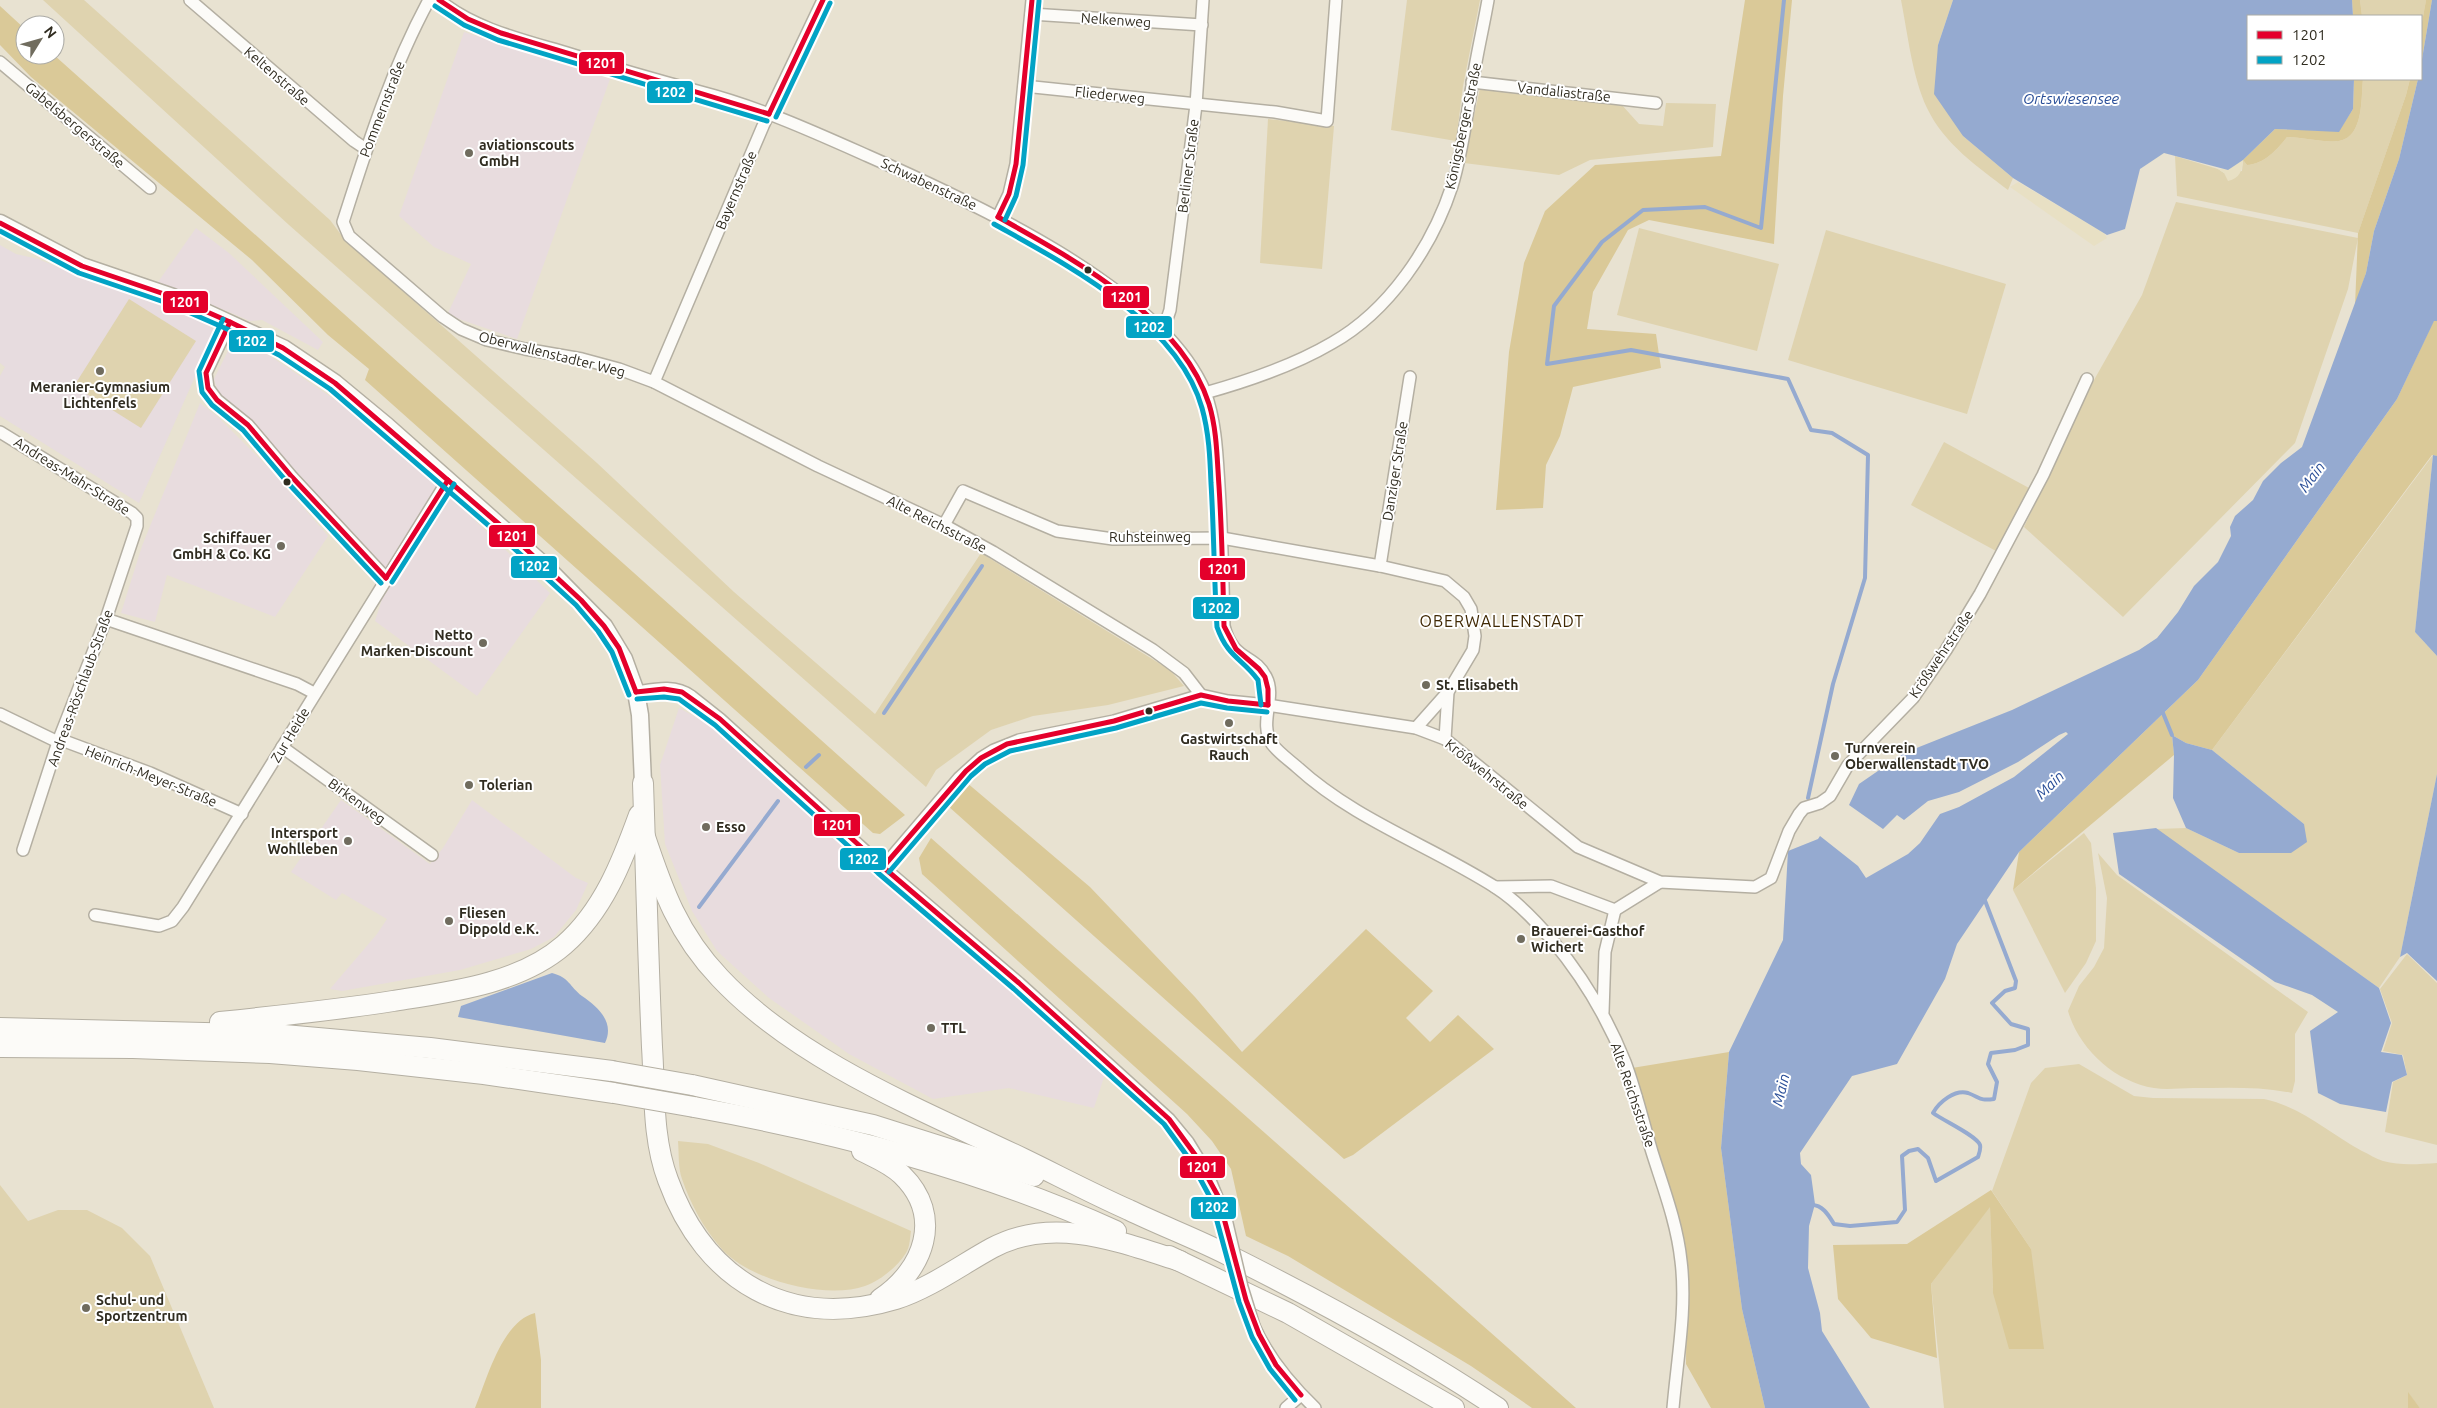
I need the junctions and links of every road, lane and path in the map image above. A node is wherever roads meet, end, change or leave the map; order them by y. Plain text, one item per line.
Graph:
1 (190, 0) edge
2 (429, 0) edge
3 (439, 0) edge
4 (823, 0) edge
5 (1032, 0) edge
6 (1203, 0) edge
7 (1336, 0) edge
8 (1488, 0) edge
9 (1031, 14) junction
10 (1202, 26) junction
11 (0, 62) edge
12 (1472, 82) junction
13 (1024, 86) junction
14 (1656, 102) dead end
15 (1196, 105) junction
16 (769, 114) junction
17 (366, 149) junction
18 (150, 188) dead end
19 (998, 217) junction
20 (343, 222) joint
21 (0, 223) edge
22 (230, 322) junction
23 (1163, 331) junction
24 (1410, 377) dead end
25 (2088, 379) dead end
26 (654, 382) junction
27 (1205, 393) junction
28 (0, 432) edge
29 (448, 480) junction
30 (944, 525) junction
31 (137, 526) joint
32 (1222, 538) junction
33 (1380, 566) junction
34 (386, 578) junction
35 (106, 619) junction
36 (636, 692) junction
37 (1448, 692) junction
38 (314, 693) junction
39 (1202, 695) junction
40 (1268, 705) junction
41 (0, 714) edge
42 (1416, 728) junction
43 (1444, 739) junction
44 (59, 740) junction
45 (282, 747) junction
46 (643, 783) joint
47 (643, 804) junction
48 (242, 814) junction
49 (644, 834) junction
50 (23, 850) dead end
51 (432, 854) dead end
52 (883, 867) junction
53 (1660, 882) junction
54 (1495, 887) junction
55 (1615, 910) junction
56 (95, 915) dead end
57 (1603, 1015) junction
58 (0, 1028) edge
59 (144, 1030) junction
60 (0, 1047) edge
61 (826, 1134) junction
62 (1127, 1209) junction
63 (1180, 1261) junction
64 (874, 1304) junction
65 (1301, 1395) junction
66 (1287, 1407) edge
67 (1315, 1408) edge
68 (1454, 1408) edge
69 (1498, 1408) edge
70 (1673, 1408) edge

1 - 17 street, Keltenstraße
2 - 17 street, Pommernstraße
3 - 16 street, Schwabenstraße
4 - 16 street, Bayernstraße
5 - 9 street
6 - 10 street, Berliner Straße
7 - 15 street, Fliederweg
8 - 12 street, Königsberger Straße
9 - 10 street, Nelkenweg
9 - 13 street
10 - 15 street, Berliner Straße
11 - 18 street, Gabelsbergerstraße
12 - 14 street, Vandaliastraße
12 - 27 street, Königsberger Straße
13 - 15 street, Fliederweg
13 - 19 street
15 - 23 street, Berliner Straße
16 - 19 street, Schwabenstraße
16 - 26 street, Bayernstraße
17 - 20 street, Pommernstraße
19 - 23 street, Schwabenstraße
20 - 26 street, Oberwallenstadter Weg
21 - 22 street
22 - 29 street
22 - 34 street
23 - 27 street, Schwabenstraße
24 - 33 street, Danziger Straße
25 - 53 street, Krößwehrstraße
26 - 30 street, Alte Reichsstraße
27 - 32 street, Schwabenstraße
28 - 31 street, Andreas-Mahr-Straße
29 - 34 street, Zur Heide
29 - 36 street
30 - 32 street, Ruhsteinweg
30 - 39 street, Alte Reichsstraße
31 - 35 street, Andreas-Röschlaub-Straße
32 - 33 street, Ruhsteinweg
32 - 40 street, Schwabenstraße
33 - 37 street, Ruhsteinweg
34 - 38 street, Zur Heide
35 - 38 street
35 - 44 street, Andreas-Röschlaub-Straße
36 - 46 street
36 - 52 street
37 - 42 street
37 - 43 street
38 - 45 street, Zur Heide
39 - 40 street, Krößwehrstraße
39 - 52 street
40 - 42 street, Krößwehrstraße
40 - 54 street, Alte Reichsstraße
41 - 44 street, Heinrich-Meyer-Straße
42 - 43 street, Krößwehrstraße
43 - 53 street, Krößwehrstraße
44 - 48 street, Heinrich-Meyer-Straße
44 - 50 street, Andreas-Röschlaub-Straße
45 - 48 street, Zur Heide
45 - 51 street, Birkenweg
46 - 47 highway
47 - 49 highway
47 - 59 highway
48 - 56 street, Zur Heide
49 - 62 highway
49 - 64 highway
52 - 65 street, bridge
53 - 55 street
54 - 55 street
54 - 57 street, Alte Reichsstraße
55 - 57 street
57 - 70 street, Alte Reichsstraße
58 - 59 highway
59 - 62 highway, bridge
60 - 61 highway, bridge
61 - 63 highway
61 - 64 highway
62 - 69 highway
63 - 64 highway
63 - 68 highway
65 - 66 street
65 - 67 street

